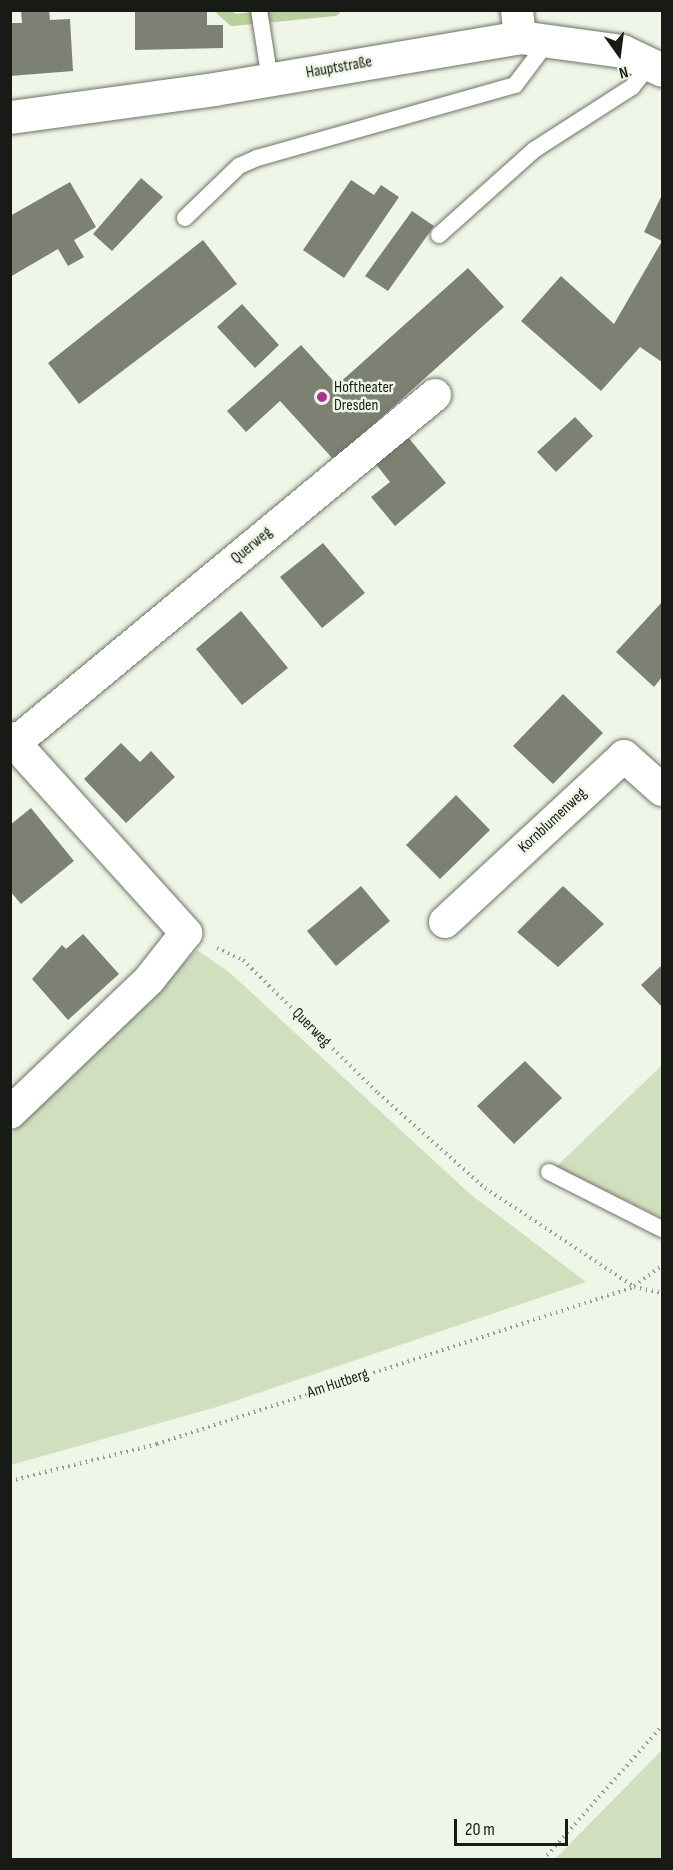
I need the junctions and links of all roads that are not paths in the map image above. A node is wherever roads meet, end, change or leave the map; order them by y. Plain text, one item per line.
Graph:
1 (260, 19) edge
2 (528, 29) edge
3 (656, 67) edge
4 (270, 80) junction
5 (10, 117) edge
6 (185, 218) dead end
7 (439, 234) dead end
8 (435, 395) dead end
9 (12, 743) edge
10 (663, 790) edge
11 (445, 922) dead end
12 (10, 1113) edge
13 (549, 1172) dead end
14 (663, 1229) edge

1 - 4 lane
2 - 3 street, Hauptstraße
2 - 4 street, Hauptstraße
2 - 6 lane
3 - 7 lane
4 - 5 street, Hauptstraße
8 - 9 street, Querweg
9 - 12 street, Querweg
10 - 11 street, Kornblumenweg
13 - 14 lane

